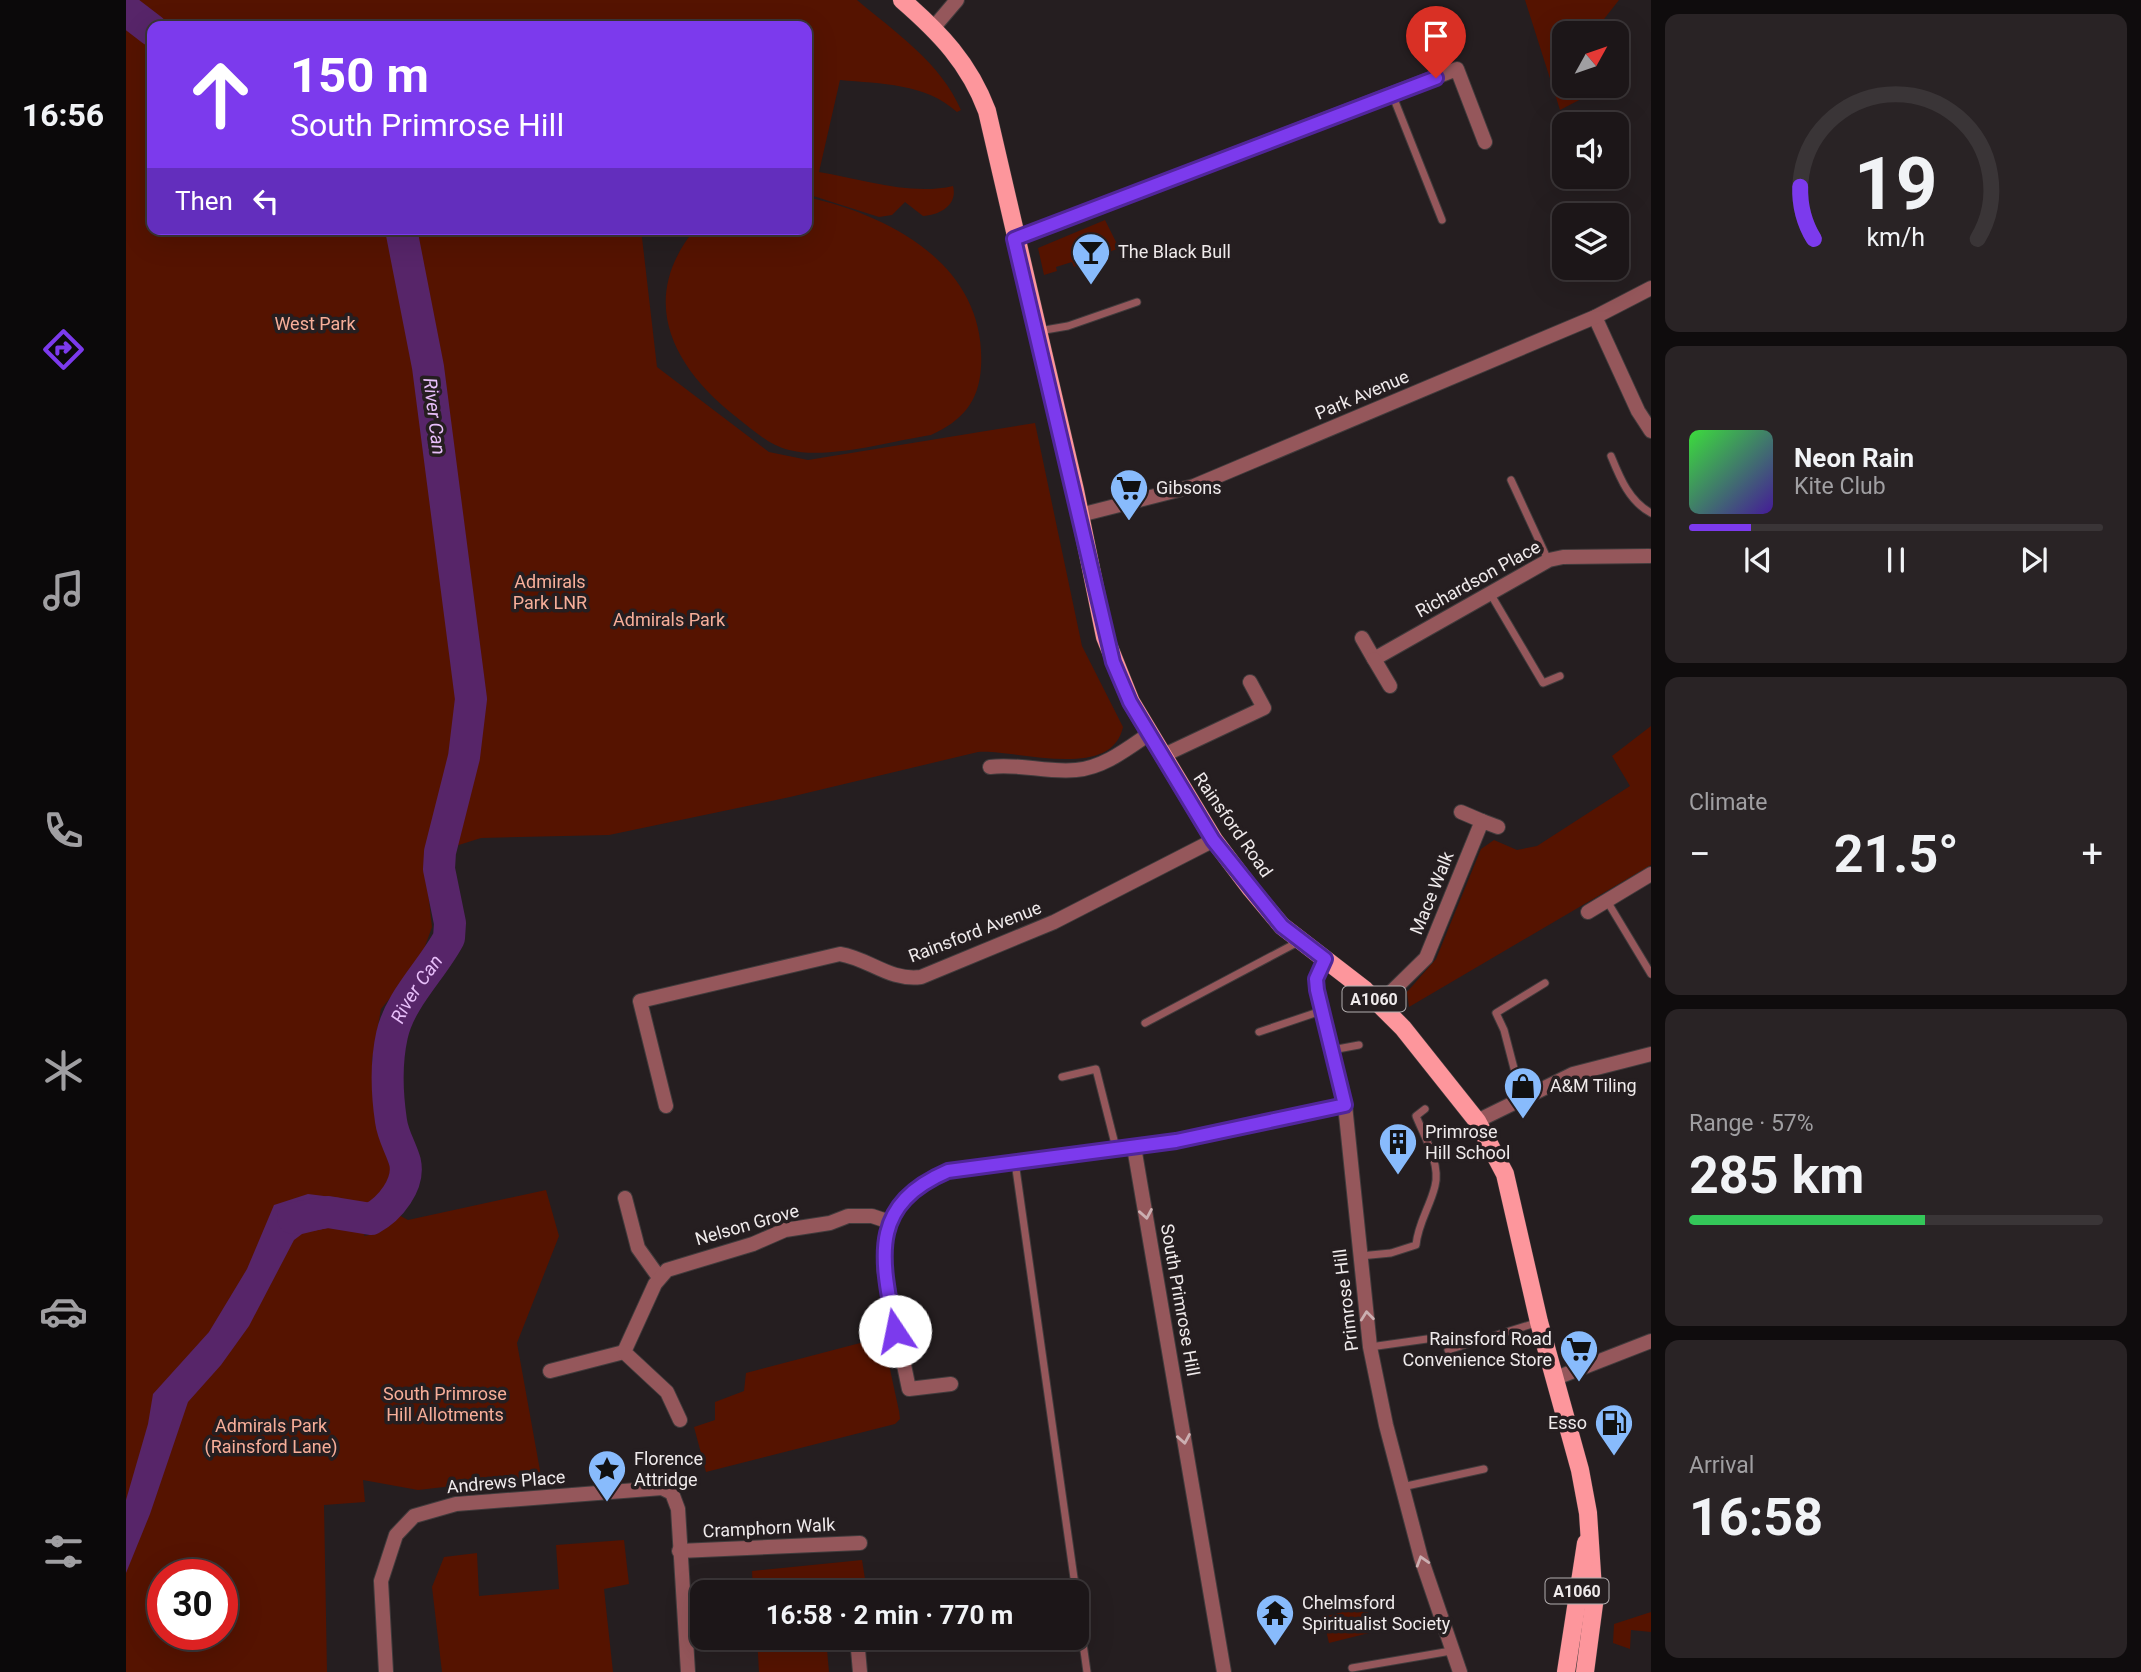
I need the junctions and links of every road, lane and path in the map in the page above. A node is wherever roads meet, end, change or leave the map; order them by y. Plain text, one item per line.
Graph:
1 (902, 0) edge
2 (957, 0) edge
3 (934, 27) junction
4 (1392, 94) junction
5 (1485, 142) dead end
6 (1441, 220) dead end
7 (1014, 239) junction
8 (1651, 288) edge
9 (1137, 302) dead end
10 (1595, 317) junction
11 (1038, 331) junction
12 (1651, 431) edge
13 (1611, 456) dead end
14 (1511, 480) dead end
15 (1651, 513) edge
16 (1080, 515) junction
17 (1650, 555) edge
18 (1549, 561) junction
19 (1489, 592) junction
20 (1362, 638) dead end
21 (1374, 659) junction
22 (1560, 676) dead end
23 (1250, 682) dead end
24 (1390, 686) dead end
25 (1149, 734) junction
26 (1162, 756) junction
27 (990, 767) dead end
28 (1461, 812) dead end
29 (1482, 821) junction
30 (1498, 827) dead end
31 (1213, 840) junction
32 (1651, 874) edge
33 (1606, 901) junction
34 (1587, 912) dead end
35 (1300, 940) junction
36 (1325, 959) junction
37 (1651, 974) edge
38 (1545, 983) dead end
39 (1379, 1004) junction
40 (1321, 1011) junction
41 (1144, 1024) dead end
42 (1259, 1032) dead end
43 (1359, 1045) dead end
44 (1332, 1050) junction
45 (1651, 1054) edge
46 (1062, 1077) dead end
47 (1522, 1100) junction
48 (666, 1105) dead end
49 (1345, 1105) junction
50 (1425, 1109) dead end
51 (1477, 1121) junction
52 (1134, 1147) junction
53 (1116, 1149) junction
54 (1015, 1162) junction
55 (625, 1198) dead end
56 (890, 1222) junction
57 (1360, 1256) junction
58 (658, 1276) junction
59 (1539, 1322) junction
60 (1427, 1339) dead end
61 (1651, 1341) edge
62 (1370, 1347) junction
63 (1448, 1350) dead end
64 (624, 1352) junction
65 (550, 1371) dead end
66 (1556, 1378) junction
67 (951, 1384) dead end
68 (680, 1420) dead end
69 (1484, 1469) dead end
70 (1402, 1487) junction
71 (1590, 1526) junction
72 (860, 1543) dead end
73 (679, 1551) junction
74 (1074, 1580) edge
75 (1594, 1604) junction
76 (858, 1650) edge
77 (1084, 1650) edge
78 (1451, 1651) junction
79 (1565, 1667) edge
80 (1352, 1668) dead end
81 (386, 1672) edge
82 (688, 1672) edge
83 (860, 1672) edge
84 (1087, 1672) edge
85 (1224, 1672) edge
86 (1460, 1672) edge
87 (1586, 1672) edge
88 (1598, 1672) edge

1 - 3 main road, A1060
2 - 3 street
3 - 7 main road, Rainsford Road / A1060
4 - 5 street
4 - 6 lane
4 - 7 street
7 - 11 main road, Rainsford Road / A1060
8 - 10 street, Park Avenue
9 - 11 lane
10 - 12 street
10 - 16 street, Park Avenue
11 - 16 main road, Rainsford Road / A1060
13 - 15 lane
14 - 18 lane
16 - 25 main road, Rainsford Road / A1060
17 - 18 street, Richardson Place
18 - 19 street, Richardson Place
19 - 21 street, Richardson Place
19 - 22 lane
20 - 21 street
21 - 24 street
23 - 26 street
25 - 26 main road, Rainsford Road / A1060
25 - 27 street
26 - 31 main road, Rainsford Road / A1060
28 - 29 street
29 - 30 street
29 - 39 street, Mace Walk
31 - 35 main road, Rainsford Road / A1060
31 - 48 street, Rainsford Avenue
32 - 33 street
33 - 34 street
33 - 37 lane
35 - 36 main road, Rainsford Road / A1060
35 - 41 lane
36 - 39 main road, Rainsford Road / A1060
36 - 40 street, Primrose Hill
38 - 47 lane
39 - 51 main road, Rainsford Road / A1060
40 - 42 lane
40 - 44 street, Primrose Hill
43 - 44 lane
44 - 49 street, Primrose Hill
45 - 47 street
46 - 53 lane
47 - 51 street
49 - 52 street
49 - 57 street, Primrose Hill
50 - 57 lane
51 - 59 main road, Rainsford Road / A1060
52 - 53 street
52 -> 85 street, South Primrose Hill
53 - 54 street
54 - 56 street
54 - 74 lane
55 - 58 street
56 - 58 street, Nelson Grove
56 - 67 street
62 -> 57 street, Primrose Hill
58 - 64 street
59 - 63 lane
59 - 66 main road, Rainsford Road / A1060
60 - 62 lane
61 - 66 street
62 - 70 street, Primrose Hill
64 - 65 street
64 - 68 street
66 - 71 main road, Rainsford Road / A1060
69 - 70 lane
78 -> 70 street, Primrose Hill
71 - 75 main road, Rainsford Road / A1060
71 - 79 main road, Rainsford Road / A1060
72 - 73 street, Cramphorn Walk
73 - 81 street, Andrews Place
73 - 82 street, Andrews Place
75 - 87 main road, Rainsford Road / A1060
75 - 88 main road
76 - 83 street
77 - 84 lane
78 - 80 lane
78 - 86 street, Primrose Hill

